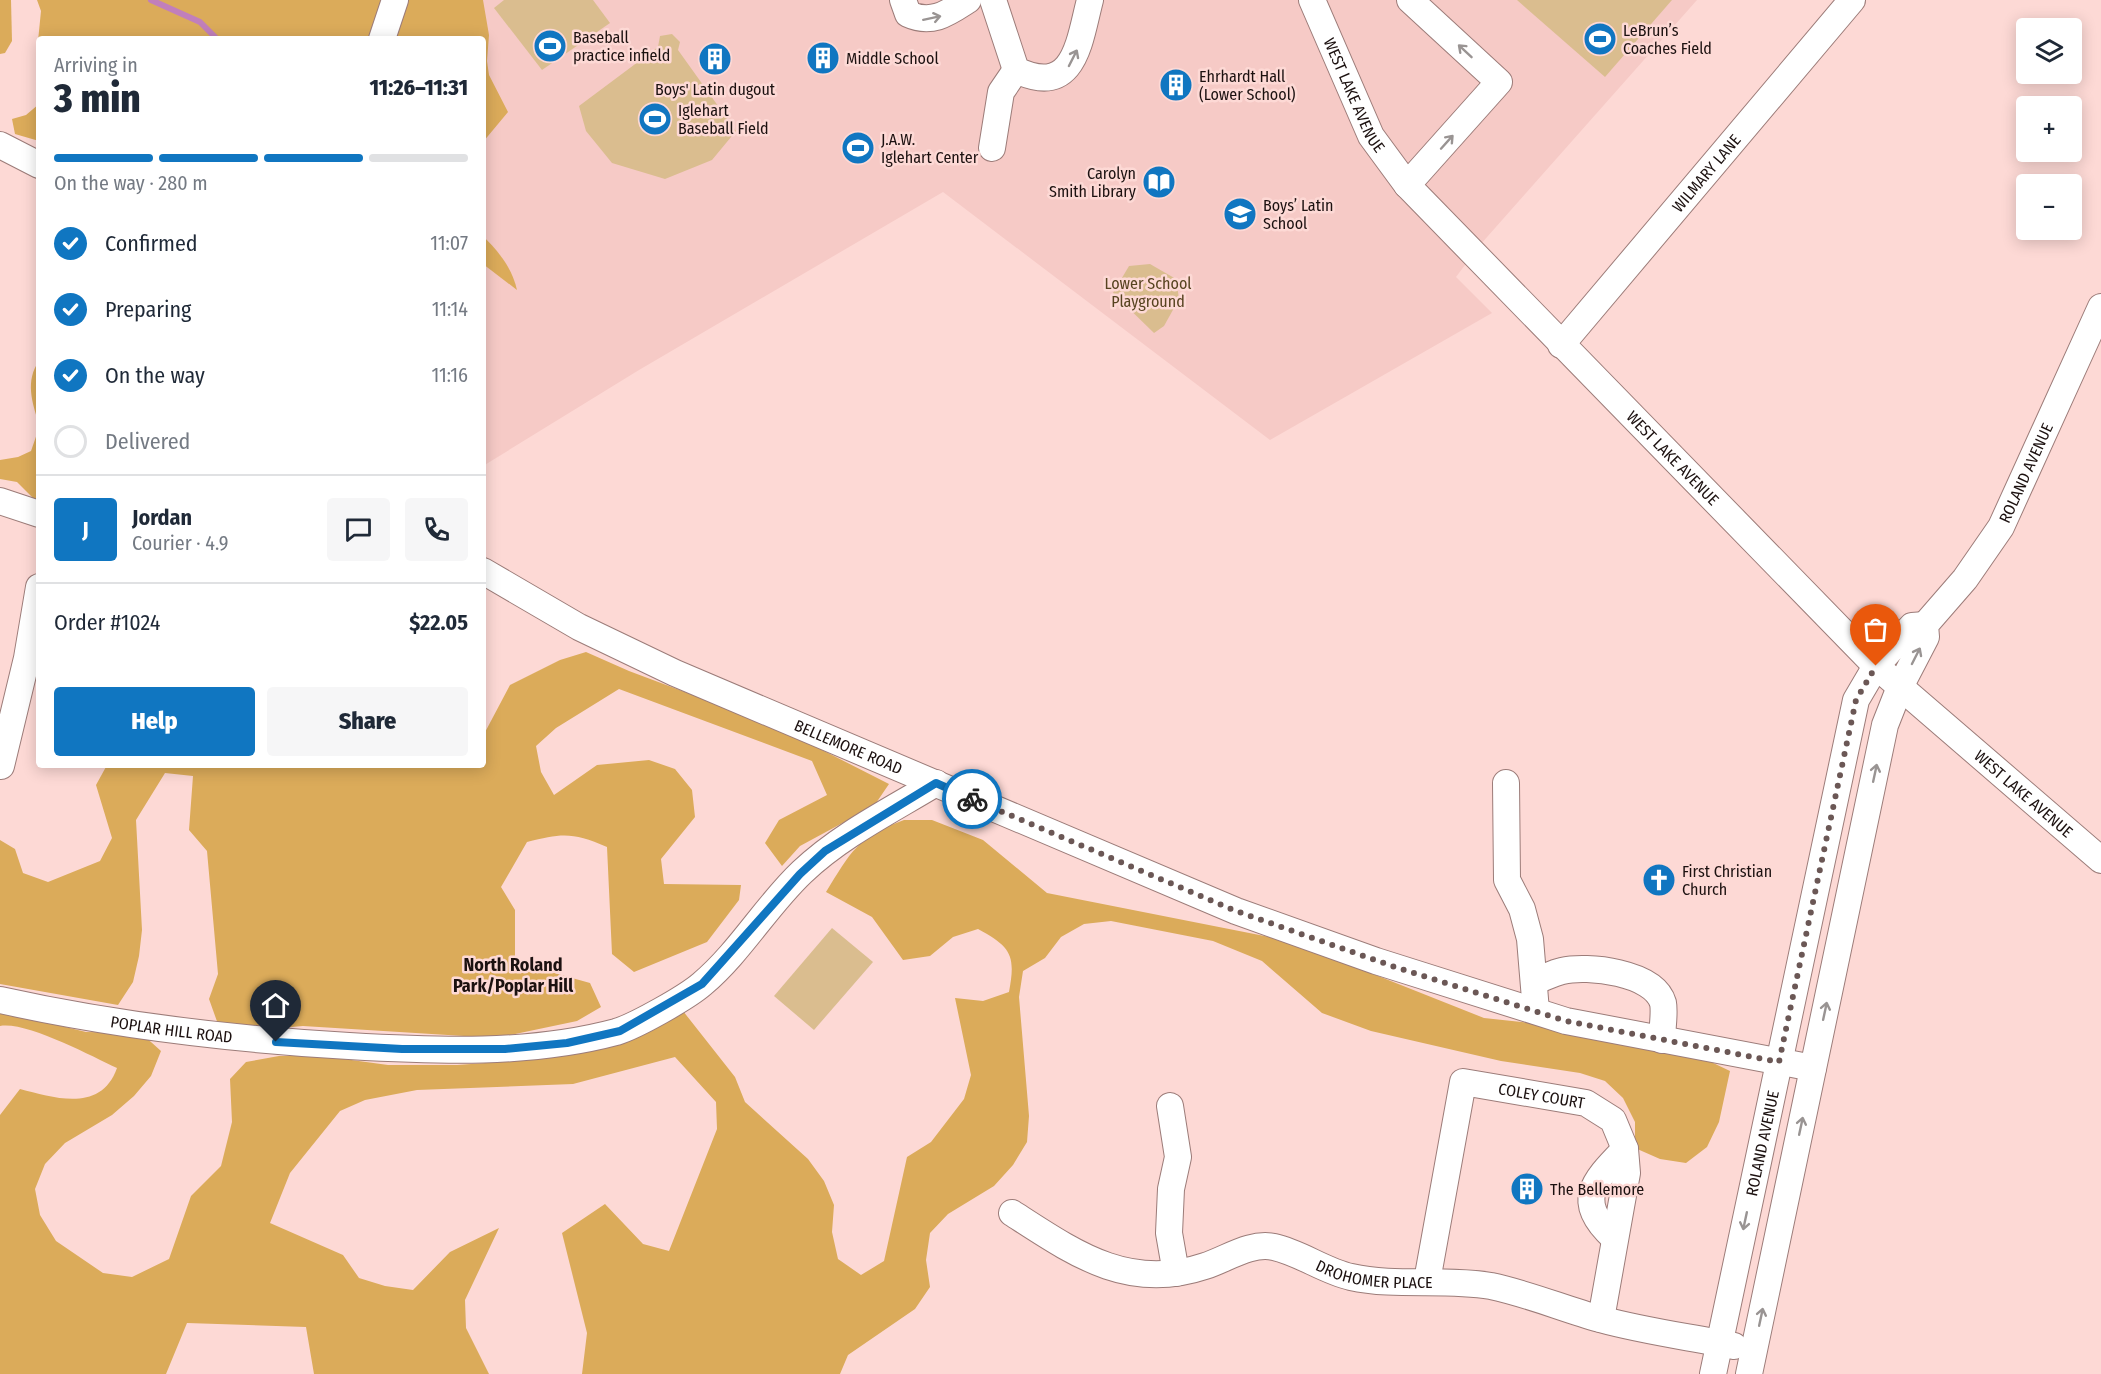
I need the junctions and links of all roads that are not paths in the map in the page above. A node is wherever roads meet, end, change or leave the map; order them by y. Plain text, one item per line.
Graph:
1 (395, 0) edge
2 (903, 0) edge
3 (968, 0) edge
4 (993, 0) edge
5 (1090, 0) edge
6 (1410, 0) edge
7 (1852, 0) edge
8 (1317, 3) edge
9 (1432, 10) edge
10 (383, 36) edge
11 (1016, 70) junction
12 (0, 145) edge
13 (992, 148) dead end
14 (36, 163) edge
15 (1407, 185) junction
16 (2101, 307) edge
17 (1562, 345) junction
18 (0, 501) edge
19 (36, 513) edge
20 (486, 573) edge
21 (36, 605) edge
22 (1925, 625) junction
23 (1876, 666) junction
24 (1900, 687) junction
25 (1, 766) edge
26 (936, 783) junction
27 (1506, 783) dead end
28 (2101, 860) edge
29 (1535, 981) junction
30 (0, 1000) edge
31 (1536, 1011) junction
32 (1662, 1040) junction
33 (1779, 1062) junction
34 (1813, 1068) junction
35 (1170, 1106) dead end
36 (1012, 1213) dead end
37 (1176, 1273) junction
38 (1427, 1281) junction
39 (1601, 1319) junction
40 (1719, 1343) junction
41 (1751, 1362) edge
42 (1713, 1374) edge

1 - 10 street
2 -> 3 street
4 - 11 street
11 -> 5 street
6 - 9 street
7 - 17 street, WILMARY LANE
8 - 15 street, WEST LAKE AVENUE
15 -> 9 street
11 - 13 street
12 - 14 street
15 - 17 street, WEST LAKE AVENUE
16 - 22 street, ROLAND AVENUE
17 - 23 street, WEST LAKE AVENUE
18 - 19 street
20 - 26 street, BELLEMORE ROAD
21 - 25 street
22 - 23 street, ROLAND AVENUE
24 -> 22 street, ROLAND AVENUE
23 - 24 street, WEST LAKE AVENUE
23 - 33 street, ROLAND AVENUE
24 - 28 street, WEST LAKE AVENUE
34 -> 24 street, ROLAND AVENUE
26 - 30 street, POPLAR HILL ROAD
26 - 31 street, BELLEMORE ROAD
27 - 29 street
29 - 31 street
29 - 32 street
31 - 32 street, BELLEMORE ROAD
32 - 33 street, BELLEMORE ROAD
33 - 34 street, BELLEMORE ROAD
33 -> 40 street, ROLAND AVENUE
41 -> 34 street, ROLAND AVENUE
35 - 37 street
36 - 37 street, DROHOMER PLACE
37 - 38 street, DROHOMER PLACE
38 - 39 street, DROHOMER PLACE
38 - 39 street, COLEY COURT
39 - 40 street, DROHOMER PLACE
40 - 41 street, DROHOMER PLACE
40 - 42 street, ROLAND AVENUE

